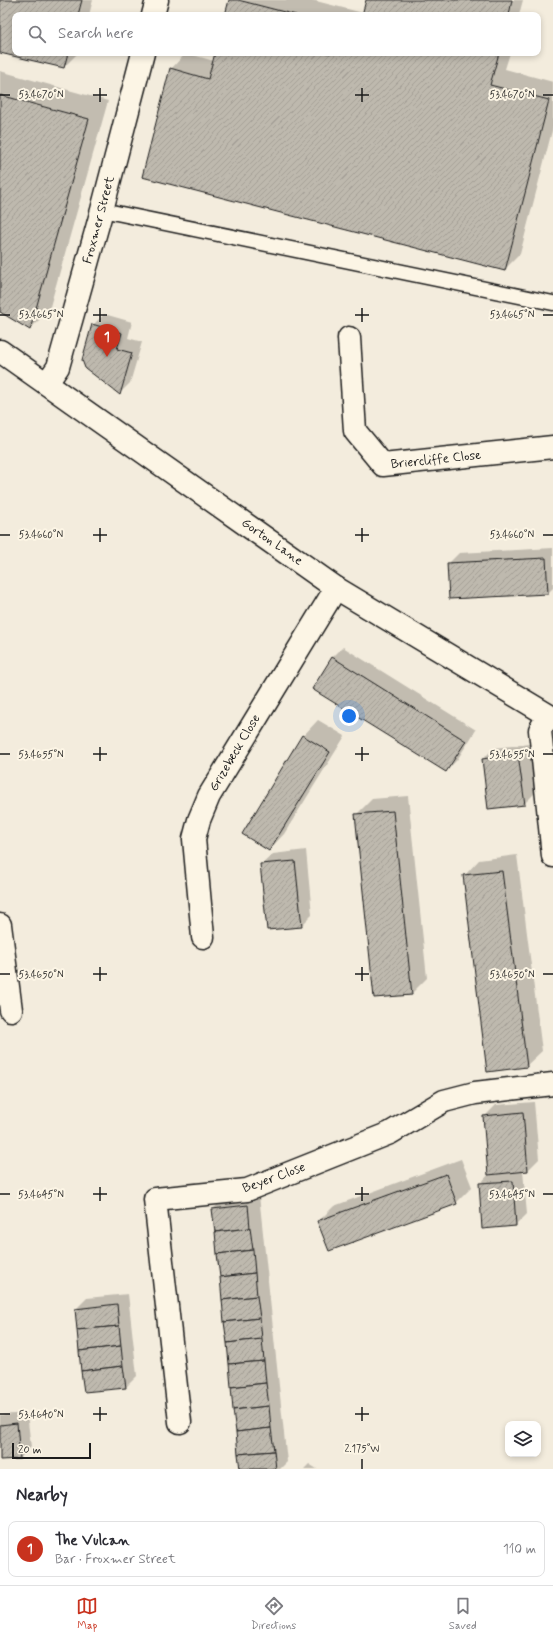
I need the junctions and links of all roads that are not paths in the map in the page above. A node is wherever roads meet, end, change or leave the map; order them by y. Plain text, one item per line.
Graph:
1 (157, 0) edge
2 (154, 12) edge
3 (142, 56) edge
4 (102, 210) junction
5 (553, 303) edge
6 (349, 338) dead end
7 (0, 351) edge
8 (47, 383) junction
9 (553, 447) edge
10 (336, 588) junction
11 (550, 717) edge
12 (553, 856) edge
13 (0, 925) edge
14 (203, 937) dead end
15 (11, 1010) dead end
16 (553, 1084) edge
17 (180, 1422) dead end

1 - 2 street
3 - 4 street, Froxmer Street
4 - 5 lane
4 - 8 street, Froxmer Street
6 - 9 street, Briercliffe Close
7 - 8 street, Gorton Lane
8 - 10 street, Gorton Lane
10 - 11 street, Gorton Lane
10 - 14 street, Grizebeck Close
11 - 12 street
13 - 15 street
16 - 17 street, Beyer Close

